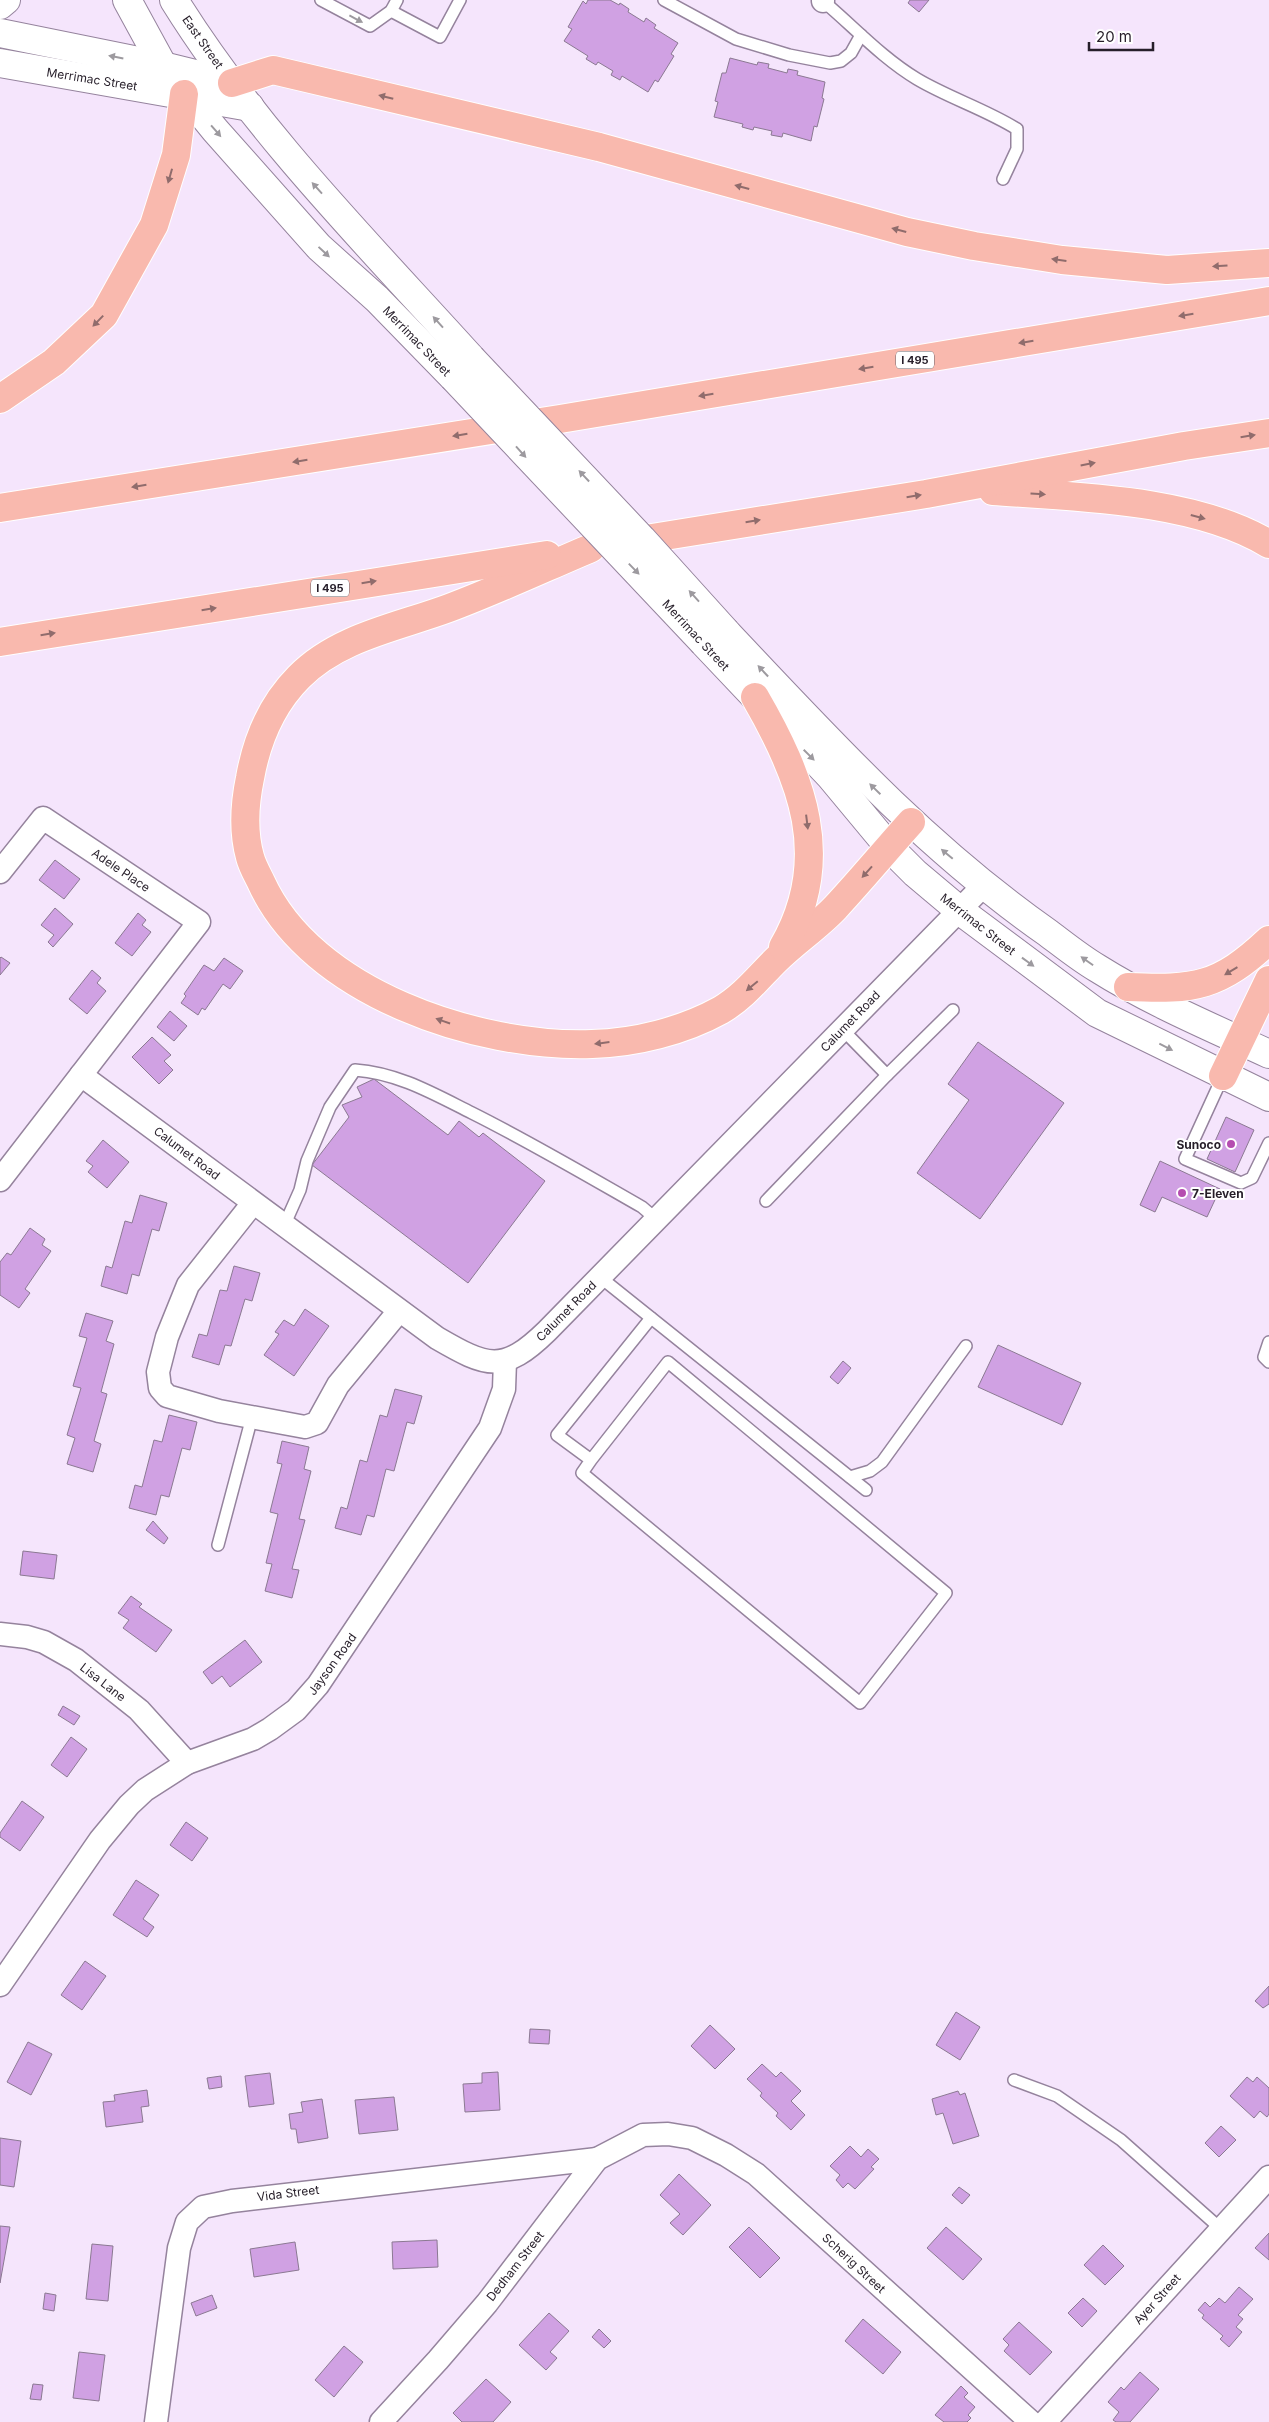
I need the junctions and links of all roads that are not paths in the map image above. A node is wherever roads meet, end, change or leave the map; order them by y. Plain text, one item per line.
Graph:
1 (6, 0) edge
2 (127, 0) edge
3 (174, 0) edge
4 (321, 0) edge
5 (397, 0) edge
6 (460, 0) edge
7 (664, 0) edge
8 (823, 1) edge
9 (0, 5) edge
10 (391, 11) junction
11 (0, 33) edge
12 (861, 35) junction
13 (0, 63) edge
14 (163, 66) junction
15 (232, 83) junction
16 (184, 94) junction
17 (250, 107) junction
18 (1003, 179) dead end
19 (1269, 262) edge
20 (1269, 301) edge
21 (462, 368) junction
22 (0, 399) edge
23 (1269, 433) edge
24 (954, 489) junction
25 (0, 508) edge
26 (1269, 544) edge
27 (591, 548) junction
28 (715, 638) junction
29 (0, 642) edge
30 (755, 697) junction
31 (911, 822) junction
32 (889, 847) junction
33 (0, 872) edge
34 (984, 885) junction
35 (959, 910) junction
36 (1269, 940) edge
37 (774, 962) junction
38 (1269, 980) edge
39 (1128, 987) junction
40 (953, 1010) dead end
41 (842, 1029) junction
42 (1240, 1040) junction
43 (1269, 1054) edge
44 (887, 1074) junction
45 (81, 1075) junction
46 (1223, 1076) junction
47 (1269, 1097) edge
48 (1269, 1143) edge
49 (0, 1180) edge
50 (766, 1201) dead end
51 (253, 1203) junction
52 (656, 1219) junction
53 (284, 1226) junction
54 (600, 1277) junction
55 (399, 1311) junction
56 (651, 1318) junction
57 (1269, 1342) edge
58 (966, 1346) dead end
59 (505, 1361) junction
60 (1269, 1362) edge
61 (252, 1417) junction
62 (591, 1460) junction
63 (850, 1477) junction
64 (866, 1490) dead end
65 (218, 1545) dead end
66 (0, 1634) edge
67 (187, 1763) junction
68 (0, 1985) edge
69 (1014, 2080) dead end
70 (660, 2133) joint
71 (596, 2159) junction
72 (1269, 2177) edge
73 (1221, 2229) junction
74 (156, 2422) edge
75 (382, 2422) edge
76 (1031, 2422) edge
77 (1045, 2422) edge

1 - 9 main road
2 - 14 main road
3 - 15 main road, East Street
4 -> 10 lane
5 - 10 lane
6 - 10 lane
7 - 12 lane
8 - 12 lane
14 -> 11 main road, Merrimac Street
12 - 18 lane
13 - 16 main road, Merrimac Street
14 - 15 main road, Merrimac Street
14 - 16 main road, Merrimac Street
15 - 17 main road, Merrimac Street
19 -> 15 highway
16 - 17 main road, Merrimac Street
16 -> 21 main road, Merrimac Street
16 -> 22 highway
21 -> 17 main road, Merrimac Street
20 -> 25 highway, I 495
21 - 28 main road, Merrimac Street, bridge
24 -> 23 highway, I 495
24 -> 26 highway
27 -> 24 highway, I 495
29 -> 27 highway, I 495
37 -> 27 highway
28 - 30 main road, Merrimac Street
31 -> 28 main road, Merrimac Street
30 -> 32 main road, Merrimac Street
30 -> 37 highway
31 - 32 highway
34 -> 31 main road, Merrimac Street
32 - 35 main road, Merrimac Street
32 -> 37 highway
33 - 45 street, Adele Place
34 - 35 street, Calumet Road
39 -> 34 main road, Merrimac Street
35 - 41 street, Calumet Road
35 -> 46 main road, Merrimac Street
36 -> 39 highway
38 - 42 highway
39 - 42 main road, Merrimac Street
40 - 44 lane
41 - 44 lane
41 - 52 street, Calumet Road
42 - 43 main road, Merrimac Street
42 - 46 highway
44 - 50 lane
45 - 49 street
45 - 51 street, Calumet Road
46 - 47 main road, Merrimac Street
46 - 48 lane
51 - 53 street, Calumet Road
51 - 61 street
52 - 53 lane
52 - 54 street, Calumet Road
53 - 55 street, Calumet Road
54 - 56 lane
54 - 59 street, Calumet Road
55 - 59 street, Calumet Road
55 - 61 street
56 - 62 lane
56 - 63 lane
57 - 60 lane
58 - 63 lane
59 - 67 street, Jayson Road
61 - 65 lane
62 - 62 lane
63 - 64 lane
66 - 67 street, Lisa Lane
67 - 68 street, Jayson Road
69 - 73 lane
70 - 71 street, Dedham Street
70 - 76 street, Scherig Street
71 - 74 street, Vida Street
71 - 75 street, Dedham Street
72 - 73 street, Ayer Street
73 - 77 street, Ayer Street

